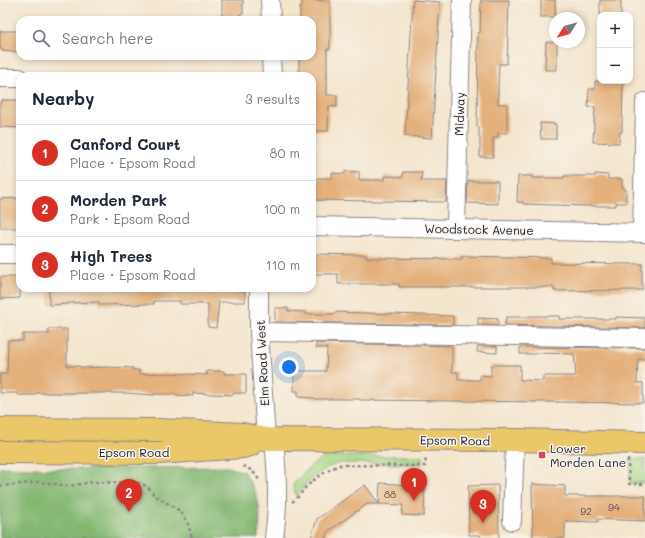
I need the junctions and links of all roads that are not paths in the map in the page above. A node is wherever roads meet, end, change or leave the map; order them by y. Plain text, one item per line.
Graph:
1 (270, 0) edge
2 (462, 0) edge
3 (271, 16) edge
4 (271, 60) edge
5 (272, 72) edge
6 (0, 78) edge
7 (16, 78) edge
8 (645, 102) edge
9 (316, 226) edge
10 (456, 228) junction
11 (644, 233) edge
12 (0, 254) edge
13 (16, 254) edge
14 (258, 292) edge
15 (259, 332) junction
16 (645, 338) edge
17 (0, 429) edge
18 (270, 439) junction
19 (515, 440) junction
20 (637, 449) edge
21 (0, 452) edge
22 (512, 521) dead end
23 (274, 538) edge

1 - 3 street
2 - 10 street, Midway
4 - 5 street
6 - 7 street
8 - 11 street
9 - 10 street, Woodstock Avenue
10 - 11 street, Woodstock Avenue
12 - 13 street
14 - 15 street, Elm Road West
15 - 16 street
15 - 18 street, Elm Road West
17 - 18 highway, Epsom Road
18 - 19 highway, Epsom Road
18 - 21 highway, Epsom Road
18 - 23 street
19 - 20 highway, Epsom Road
19 - 22 street

